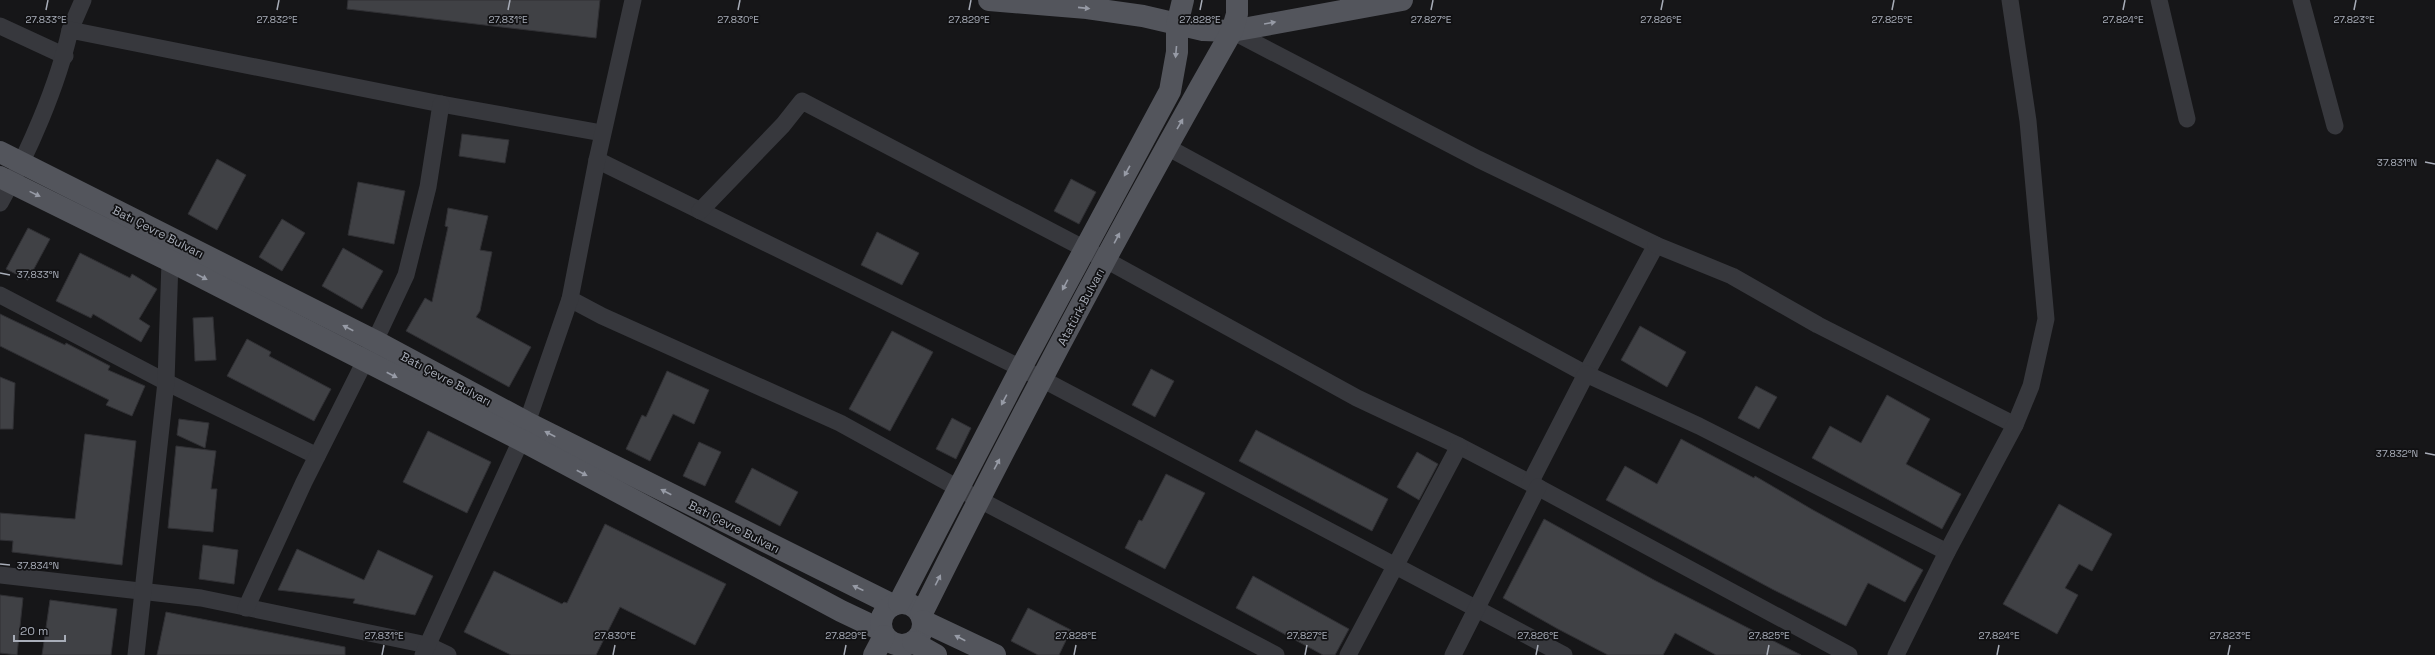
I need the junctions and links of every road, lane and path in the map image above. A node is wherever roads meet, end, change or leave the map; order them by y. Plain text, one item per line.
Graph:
1 (83, 0) edge
2 (632, 0) edge
3 (989, 0) edge
4 (1183, 0) edge
5 (1237, 0) edge
6 (1402, 0) edge
7 (2010, 0) edge
8 (2159, 0) edge
9 (2301, 0) edge
10 (0, 26) edge
11 (1177, 26) junction
12 (70, 30) junction
13 (1232, 30) junction
14 (65, 56) junction
15 (441, 104) junction
16 (2187, 119) dead end
17 (2335, 126) dead end
18 (602, 133) junction
19 (1167, 147) junction
20 (0, 152) edge
21 (597, 160) junction
22 (22, 163) junction
23 (6, 180) edge
24 (0, 203) edge
25 (700, 212) junction
26 (1656, 245) junction
27 (1085, 249) junction
28 (1106, 260) junction
29 (170, 261) junction
30 (0, 295) edge
31 (570, 299) junction
32 (375, 342) junction
33 (364, 361) junction
34 (1021, 368) junction
35 (1586, 374) junction
36 (1043, 380) junction
37 (166, 382) junction
38 (2015, 425) junction
39 (523, 431) junction
40 (1459, 446) junction
41 (317, 456) junction
42 (1534, 485) junction
43 (957, 488) junction
44 (978, 500) junction
45 (1947, 552) junction
46 (1397, 566) junction
47 (0, 575) edge
48 (144, 592) junction
49 (896, 604) junction
50 (246, 608) junction
51 (1477, 609) junction
52 (922, 618) junction
53 (880, 640) edge
54 (908, 647) edge
55 (425, 650) edge
56 (136, 655) edge
57 (448, 655) edge
58 (936, 655) edge
59 (995, 655) edge
60 (1276, 655) edge
61 (1348, 655) edge
62 (1453, 655) edge
63 (1564, 655) edge
64 (1849, 655) edge
65 (1896, 655) edge

1 - 12 street
2 - 18 street
3 -> 11 main road
4 - 11 main road, Atatürk Bulvarı
5 - 13 main road, Atatürk Bulvarı
13 -> 6 main road
7 - 38 street
8 - 16 street
9 - 17 street
10 - 14 street
11 - 13 main road
11 -> 27 main road, Atatürk Bulvarı
12 - 14 street
12 - 15 street
19 -> 13 main road, Atatürk Bulvarı
13 - 26 street
14 - 22 street
15 - 18 street
15 - 32 street
18 - 21 street
28 -> 19 main road, Atatürk Bulvarı
19 - 35 street
20 - 22 main road, Batı Çevre Bulvarı
21 - 25 street
21 - 31 street
22 - 23 street
32 -> 22 main road, Batı Çevre Bulvarı
23 - 24 street
23 -> 29 main road, Batı Çevre Bulvarı
25 - 27 street
25 - 34 street
26 - 35 street
26 - 38 street
27 - 28 street
27 -> 34 main road, Atatürk Bulvarı
28 - 36 main road, Atatürk Bulvarı
28 - 40 street
29 -> 33 main road, Batı Çevre Bulvarı
29 - 37 street
30 - 37 street
31 - 39 street
31 - 43 street
32 - 33 street
32 - 39 main road, Batı Çevre Bulvarı
33 -> 39 main road, Batı Çevre Bulvarı
33 - 41 street
34 - 36 street
34 -> 43 main road, Atatürk Bulvarı
35 - 42 street
35 - 45 street
44 -> 36 main road, Atatürk Bulvarı
36 - 46 street
37 - 41 street
37 - 48 street
38 - 45 street
49 -> 39 main road, Batı Çevre Bulvarı
39 -> 53 main road, Batı Çevre Bulvarı
39 - 55 street
40 - 42 street
40 - 46 street
41 - 50 street
42 - 51 street
42 - 64 street
43 - 44 street
43 - 49 main road, Atatürk Bulvarı
52 -> 44 main road, Atatürk Bulvarı
44 - 60 street
45 - 65 street
46 - 51 street
46 - 61 street
47 - 48 street
48 - 50 street
48 - 56 street
49 - 52 main road
49 - 53 main road
50 - 55 street
51 - 62 street
51 - 63 street
52 - 54 main road
59 -> 52 main road
53 - 54 main road
54 - 58 main road
55 - 57 street

